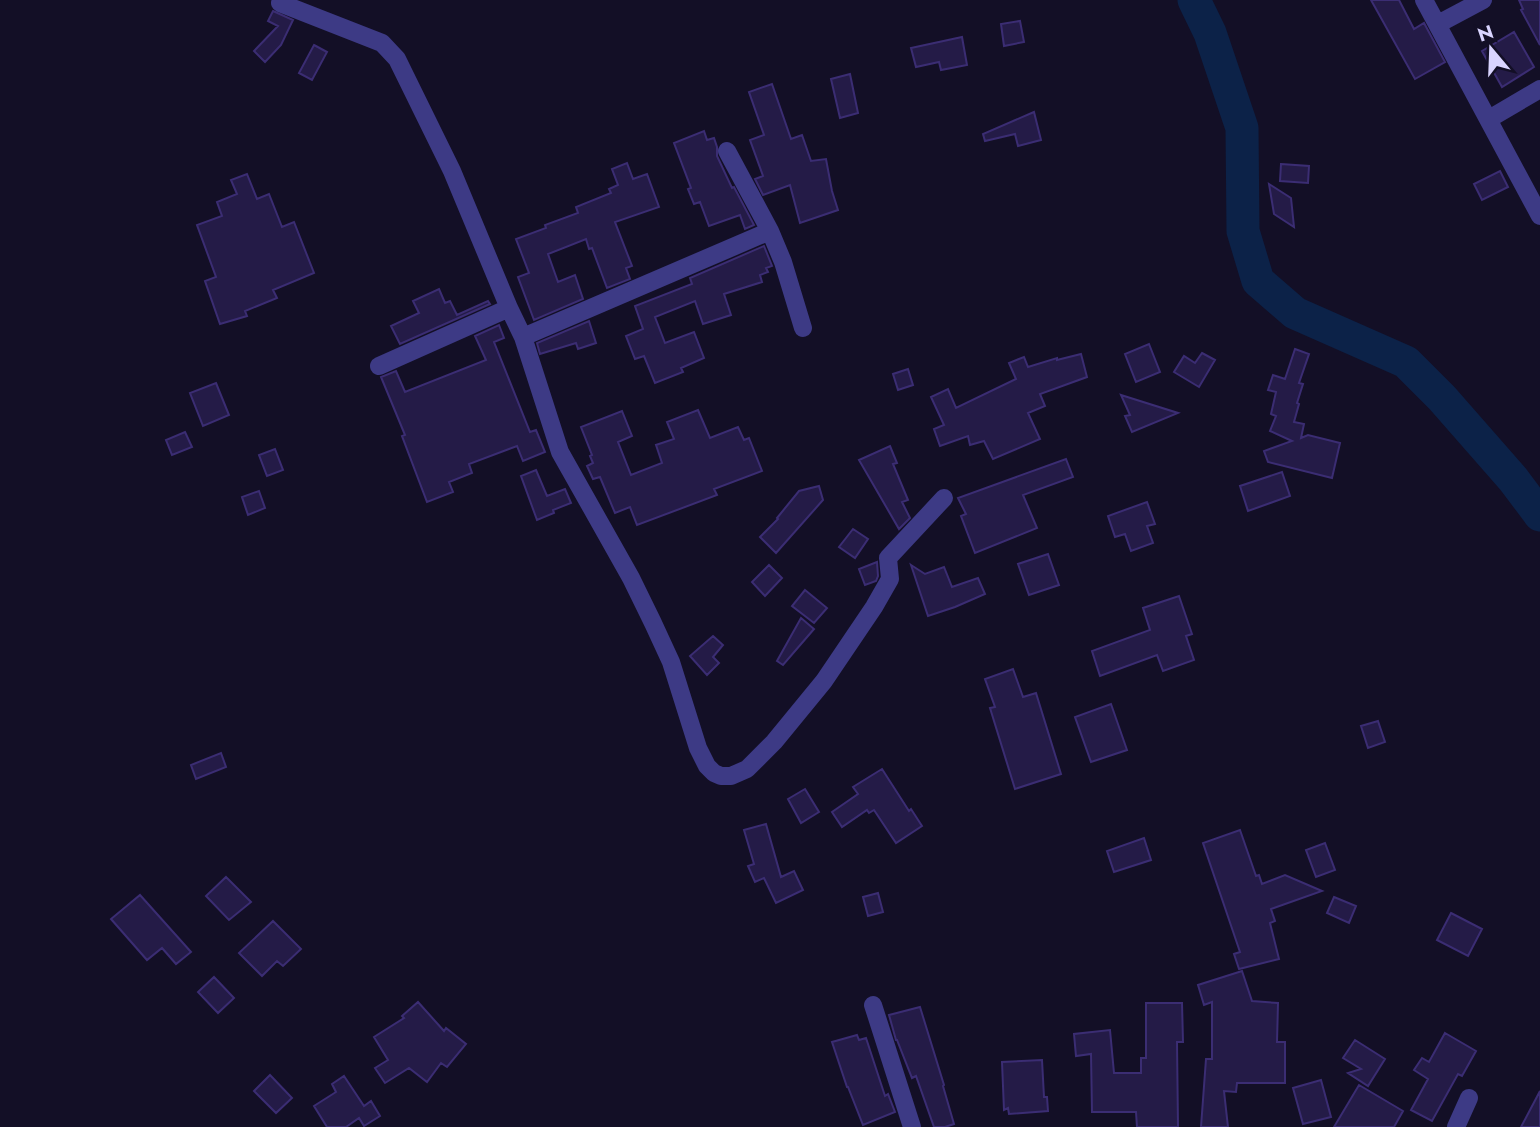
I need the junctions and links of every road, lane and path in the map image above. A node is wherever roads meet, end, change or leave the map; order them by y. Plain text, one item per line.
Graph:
1 (1424, 0) edge
2 (1483, 0) edge
3 (280, 3) dead end
4 (1438, 24) junction
5 (1540, 89) edge
6 (1489, 119) junction
7 (727, 151) dead end
8 (1539, 212) edge
9 (770, 231) junction
10 (509, 308) junction
11 (803, 328) dead end
12 (523, 337) junction
13 (379, 366) dead end
14 (944, 498) dead end
15 (873, 1005) dead end
16 (1469, 1098) dead end
17 (912, 1127) edge
18 (1456, 1127) edge

1 - 4 street
2 - 4 street
3 - 10 street
4 - 6 street
5 - 6 street
6 - 8 street
7 - 9 street
9 - 11 street
9 - 12 street
10 - 12 street
10 - 13 street
12 - 14 street
15 - 17 street
16 - 18 street

